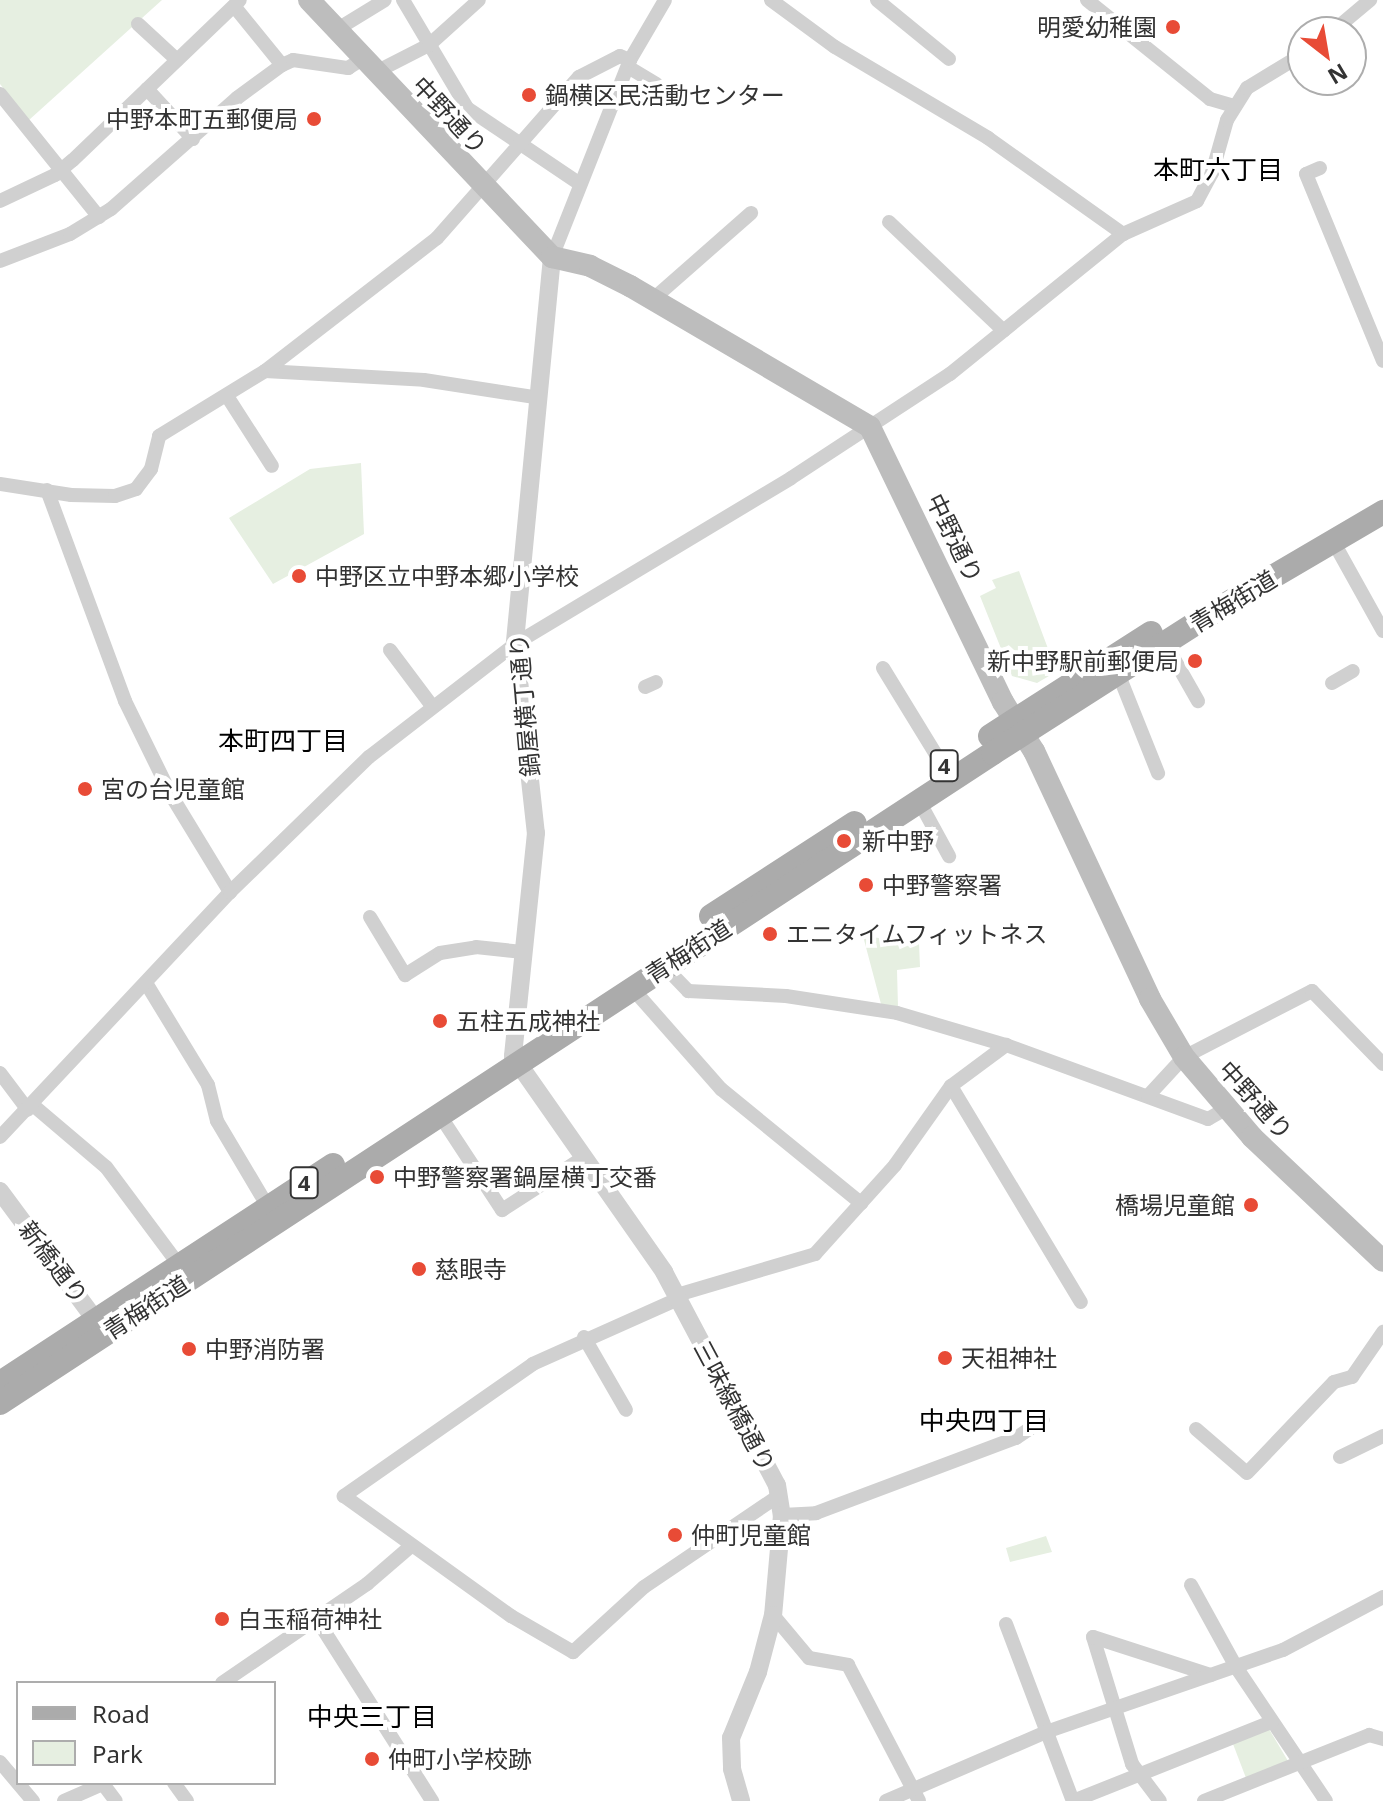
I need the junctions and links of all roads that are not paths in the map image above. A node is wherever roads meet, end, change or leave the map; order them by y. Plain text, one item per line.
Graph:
1 (309, 0) edge
2 (385, 0) edge
3 (403, 0) edge
4 (479, 0) edge
5 (665, 0) edge
6 (771, 0) edge
7 (877, 0) edge
8 (1087, 0) edge
9 (1370, 0) edge
10 (237, 3) edge
11 (461, 6) edge
12 (1351, 16) edge
13 (138, 24) dead end
14 (336, 30) junction
15 (429, 45) junction
16 (949, 59) dead end
17 (177, 60) junction
18 (629, 64) junction
19 (1287, 64) edge
20 (282, 65) junction
21 (368, 66) junction
22 (656, 84) dead end
23 (147, 89) junction
24 (0, 94) edge
25 (1235, 106) junction
26 (193, 139) junction
27 (519, 144) junction
28 (1320, 168) dead end
29 (61, 170) junction
30 (580, 184) junction
31 (483, 188) junction
32 (0, 201) edge
33 (751, 213) dead end
34 (99, 217) junction
35 (889, 222) dead end
36 (1123, 234) junction
37 (552, 257) junction
38 (0, 261) edge
39 (652, 300) junction
40 (1004, 331) junction
41 (1383, 361) edge
42 (265, 371) junction
43 (227, 396) junction
44 (540, 398) junction
45 (870, 427) junction
46 (272, 466) dead end
47 (0, 484) edge
48 (47, 490) junction
49 (1383, 495) edge
50 (1383, 512) edge
51 (1333, 541) junction
52 (1383, 631) edge
53 (1165, 643) junction
54 (515, 644) junction
55 (390, 650) dead end
56 (883, 668) dead end
57 (1353, 671) dead end
58 (1118, 673) junction
59 (1332, 683) dead end
60 (1198, 701) dead end
61 (432, 706) junction
62 (1018, 728) junction
63 (943, 766) junction
64 (1158, 773) dead end
65 (919, 801) junction
66 (949, 856) dead end
67 (230, 892) junction
68 (370, 917) dead end
69 (523, 952) junction
70 (664, 966) junction
71 (146, 983) junction
72 (632, 988) junction
73 (1006, 1045) junction
74 (513, 1056) junction
75 (1184, 1057) junction
76 (1383, 1064) edge
77 (0, 1073) edge
78 (951, 1086) junction
79 (1148, 1096) junction
80 (31, 1108) junction
81 (1225, 1109) junction
82 (439, 1114) junction
83 (0, 1137) edge
84 (581, 1159) junction
85 (0, 1191) edge
86 (861, 1203) junction
87 (268, 1207) junction
88 (1383, 1261) edge
89 (179, 1265) junction
90 (678, 1297) junction
91 (1081, 1302) dead end
92 (100, 1327) junction
93 (1383, 1332) edge
94 (584, 1337) junction
95 (0, 1383) edge
96 (0, 1403) edge
97 (626, 1410) dead end
98 (1043, 1420) dead end
99 (1196, 1429) dead end
100 (1383, 1436) edge
101 (1340, 1457) dead end
102 (780, 1495) junction
103 (782, 1515) junction
104 (411, 1546) junction
105 (1191, 1585) dead end
106 (1383, 1597) edge
107 (773, 1615) junction
108 (316, 1618) junction
109 (1006, 1624) dead end
110 (1236, 1667) junction
111 (1211, 1675) junction
112 (225, 1681) edge
113 (1115, 1708) junction
114 (1272, 1722) junction
115 (1046, 1732) junction
116 (1383, 1739) edge
117 (0, 1762) edge
118 (1299, 1762) junction
119 (1140, 1776) junction
120 (16, 1781) edge
121 (19, 1785) edge
122 (102, 1785) edge
123 (916, 1797) edge
124 (33, 1801) edge
125 (64, 1801) edge
126 (432, 1801) edge
127 (741, 1801) edge
128 (886, 1801) edge
129 (1073, 1801) edge
130 (1160, 1801) edge
131 (1204, 1801) edge
132 (1326, 1801) edge

1 - 14 main road, 中野通り
2 - 14 street
3 - 15 street
4 - 11 street
5 - 18 street
6 - 36 street
7 - 16 street
8 - 25 street
9 - 12 street
10 - 17 street
10 - 20 street
11 - 15 street
13 - 17 street
14 - 21 main road, 中野通り
15 - 21 street
15 - 27 street
17 - 23 street
18 - 22 street
18 - 27 street
18 - 30 street
19 - 25 street
20 - 21 street
20 - 26 street
21 - 31 main road, 中野通り
23 - 26 street
23 - 29 street
24 - 29 street
25 - 36 street
26 - 34 street
27 - 30 street
27 - 31 street
28 - 41 street
29 - 32 street
29 - 34 street
30 - 37 street
31 - 37 main road, 中野通り
31 - 42 street
33 - 39 street
34 - 38 street
35 - 40 street
36 - 40 street
37 - 39 main road
37 - 44 street, 鍋屋横丁通り
39 - 45 main road
40 - 45 street
42 - 43 street
42 - 44 street
43 - 46 street
43 - 48 street
44 - 54 street, 鍋屋横丁通り
45 - 54 street
45 - 62 main road, 中野通り
47 - 48 street
48 - 67 street
49 - 62 main road, 青梅街道 / 4
50 - 51 main road, 青梅街道 / 4
51 - 52 street
51 - 53 main road, 青梅街道 / 4
53 - 58 main road, 青梅街道 / 4
53 - 60 street
54 - 61 street
54 - 69 street, 鍋屋横丁通り
55 - 61 street
56 - 63 street
57 - 59 street
58 - 62 main road, 青梅街道 / 4
58 - 64 street
61 - 67 street
62 - 63 main road, 青梅街道 / 4
62 - 65 main road, 青梅街道 / 4
62 - 75 main road, 中野通り
63 - 74 main road, 青梅街道 / 4
65 - 66 street
65 - 70 main road, 青梅街道 / 4
67 - 71 street
68 - 69 street
69 - 74 street, 鍋屋横丁通り
70 - 72 main road, 青梅街道 / 4
70 - 73 street
71 - 80 street
71 - 87 street
72 - 74 main road, 青梅街道 / 4
72 - 86 street
73 - 78 street
73 - 79 street
74 - 82 main road, 青梅街道 / 4
74 - 84 street, 三味線橋通り
74 - 87 main road, 青梅街道 / 4
75 - 76 street
75 - 79 street
75 - 81 main road, 中野通り
77 - 80 street
78 - 86 street
78 - 91 street
79 - 81 street
80 - 83 street
80 - 89 street
81 - 88 main road, 中野通り
82 - 84 street
82 - 92 main road, 青梅街道 / 4
84 - 90 street, 三味線橋通り
85 - 92 street, 新橋通り
86 - 90 street
87 - 89 main road, 青梅街道 / 4
89 - 92 main road, 青梅街道 / 4
90 - 94 street
90 - 102 street, 三味線橋通り
92 - 95 main road, 青梅街道 / 4
92 - 96 main road, 青梅街道 / 4
93 - 99 street
94 - 97 street
94 - 104 street
98 - 103 street
100 - 101 street
102 - 103 street, 三味線橋通り
102 - 104 street
103 - 107 street, 三味線橋通り
104 - 108 street
105 - 110 street
106 - 110 street
107 - 123 street
107 - 127 street, 三味線橋通り
108 - 112 street
108 - 126 street
109 - 115 street
110 - 111 street
110 - 114 street
111 - 113 street
111 - 113 street
113 - 115 street
113 - 119 street
114 - 118 street
114 - 119 street
115 - 123 street
115 - 129 street
116 - 118 street
117 - 120 street
118 - 131 street
118 - 132 street
119 - 129 street
119 - 130 street
121 - 124 street
122 - 125 street
123 - 128 street

